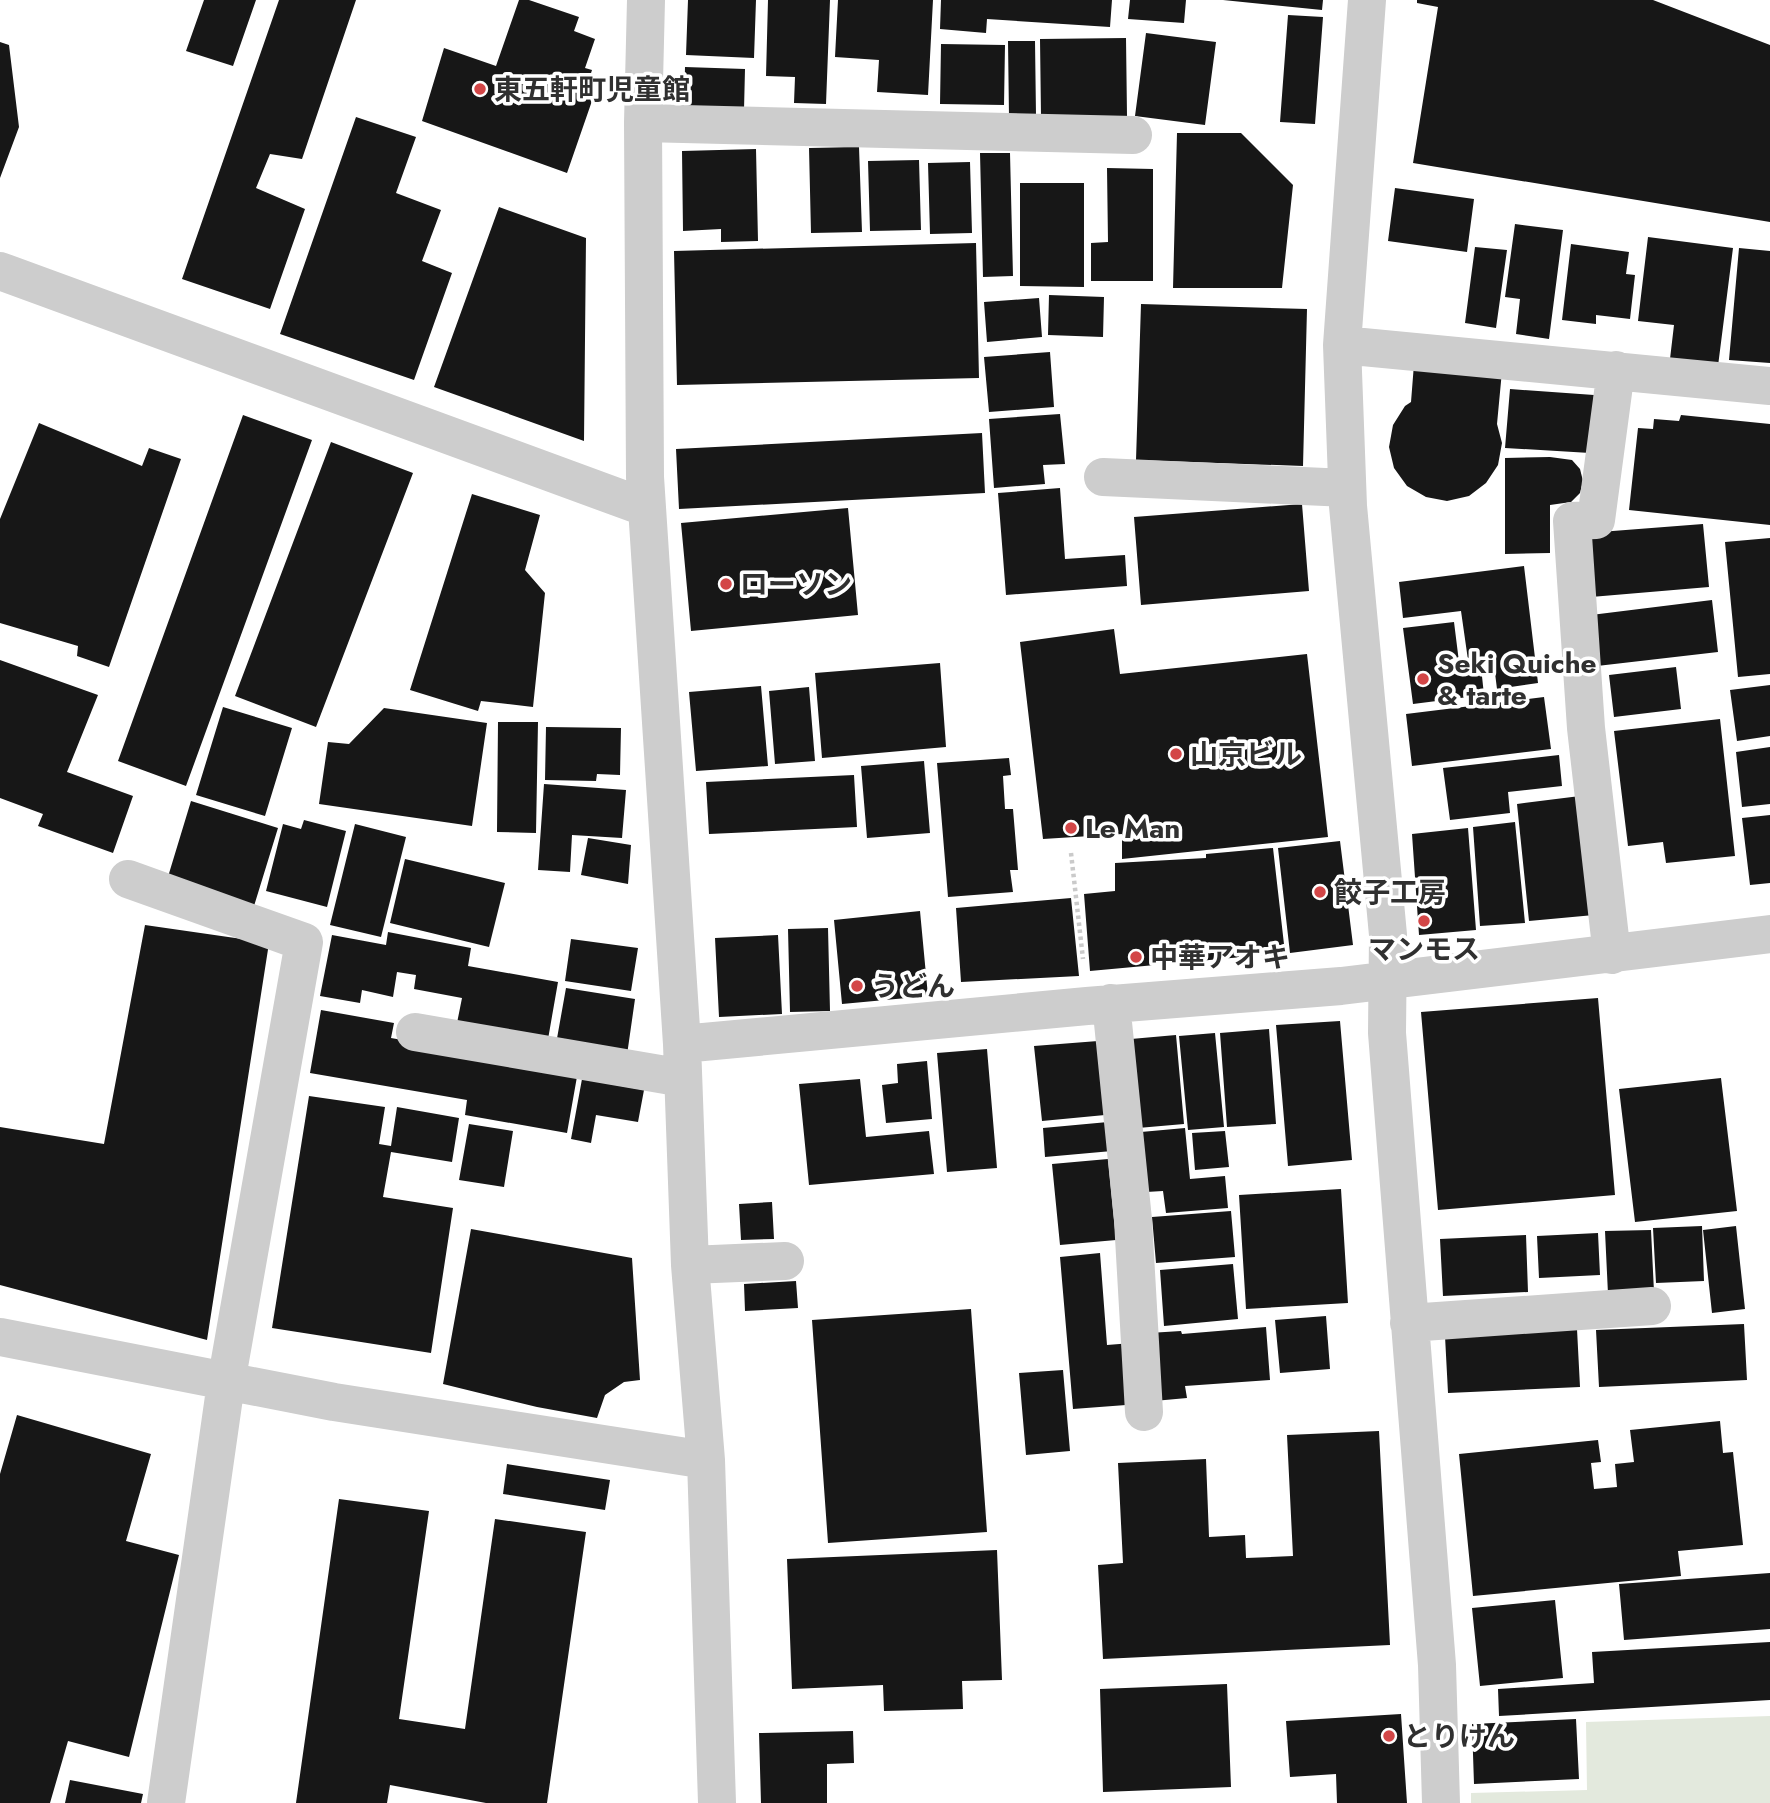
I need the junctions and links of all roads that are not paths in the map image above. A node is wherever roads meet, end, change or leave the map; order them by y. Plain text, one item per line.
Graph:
1 (646, 0) edge
2 (1367, 0) edge
3 (643, 123) junction
4 (1133, 135) dead end
5 (0, 271) edge
6 (1342, 345) junction
7 (1616, 370) junction
8 (1770, 386) edge
9 (1103, 477) dead end
10 (1347, 488) junction
11 (647, 508) junction
12 (128, 879) dead end
13 (1770, 934) edge
14 (1612, 955) junction
15 (1387, 981) junction
16 (1099, 1004) junction
17 (415, 1032) dead end
18 (682, 1061) junction
19 (785, 1261) dead end
20 (690, 1265) junction
21 (1652, 1306) dead end
22 (1409, 1323) junction
23 (0, 1337) edge
24 (226, 1383) junction
25 (1144, 1412) dead end
26 (706, 1460) junction
27 (166, 1803) edge
28 (717, 1803) edge
29 (1441, 1803) edge

1 - 3 street
2 - 6 street
3 - 4 street
3 - 11 street
5 - 11 street
6 - 7 street
6 - 10 street
7 - 8 street
7 - 14 street
9 - 10 street
10 - 15 street
11 - 18 street
12 - 24 street
13 - 14 street
14 - 15 street
15 - 16 street
15 - 22 street
16 - 18 street
16 - 25 street
17 - 18 street
18 - 20 street
19 - 20 street
20 - 26 street
21 - 22 street
22 - 29 street
23 - 24 street
24 - 26 street
24 - 27 street
26 - 28 street

